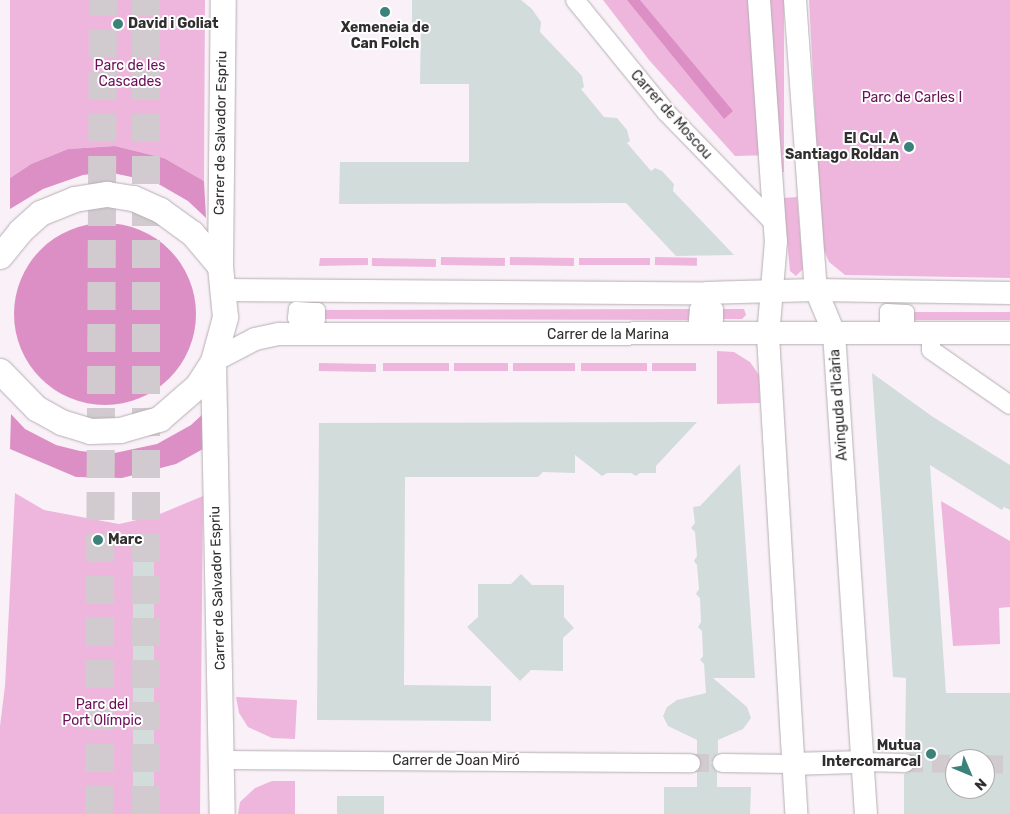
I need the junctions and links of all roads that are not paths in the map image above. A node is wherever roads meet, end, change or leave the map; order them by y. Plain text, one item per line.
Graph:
1 (223, 0) edge
2 (575, 0) edge
3 (759, 0) edge
4 (795, 0) edge
5 (774, 223) junction
6 (0, 256) edge
7 (220, 266) junction
8 (223, 290) junction
9 (816, 290) junction
10 (774, 291) junction
11 (1010, 293) edge
12 (834, 333) junction
13 (931, 333) junction
14 (1010, 333) edge
15 (768, 336) junction
16 (213, 361) junction
17 (0, 371) edge
18 (1010, 405) edge
19 (222, 760) junction
20 (691, 762) tunnel mouth
21 (862, 762) junction
22 (722, 763) tunnel mouth
23 (905, 763) tunnel mouth
24 (793, 764) junction
25 (222, 814) edge
26 (796, 814) edge
27 (866, 814) edge

1 - 7 main road, Carrer de Salvador Espriu
2 - 5 street, Carrer de Moscou
3 - 5 street
4 - 9 street, Avinguda d'Icària
5 - 10 street
6 - 7 main road
7 - 8 main road, Carrer de Salvador Espriu
8 - 10 street
8 - 16 main road, Carrer de Salvador Espriu
9 - 10 street
9 - 11 street
9 - 12 street, Avinguda d'Icària
10 - 15 street
12 - 13 street, Carrer de la Marina
12 - 15 street, Carrer de la Marina
12 - 21 street, Avinguda d'Icària
13 - 14 street, Carrer de la Marina
13 - 18 street
15 - 16 street, Carrer de la Marina
15 - 24 street
16 - 17 main road
16 - 19 main road, Carrer de Salvador Espriu
19 - 20 street, Carrer de Joan Miró
19 - 25 main road, Carrer de Salvador Espriu
21 - 23 street
21 - 24 street
21 - 27 street, Avinguda d'Icària
22 - 24 street
24 - 26 street

